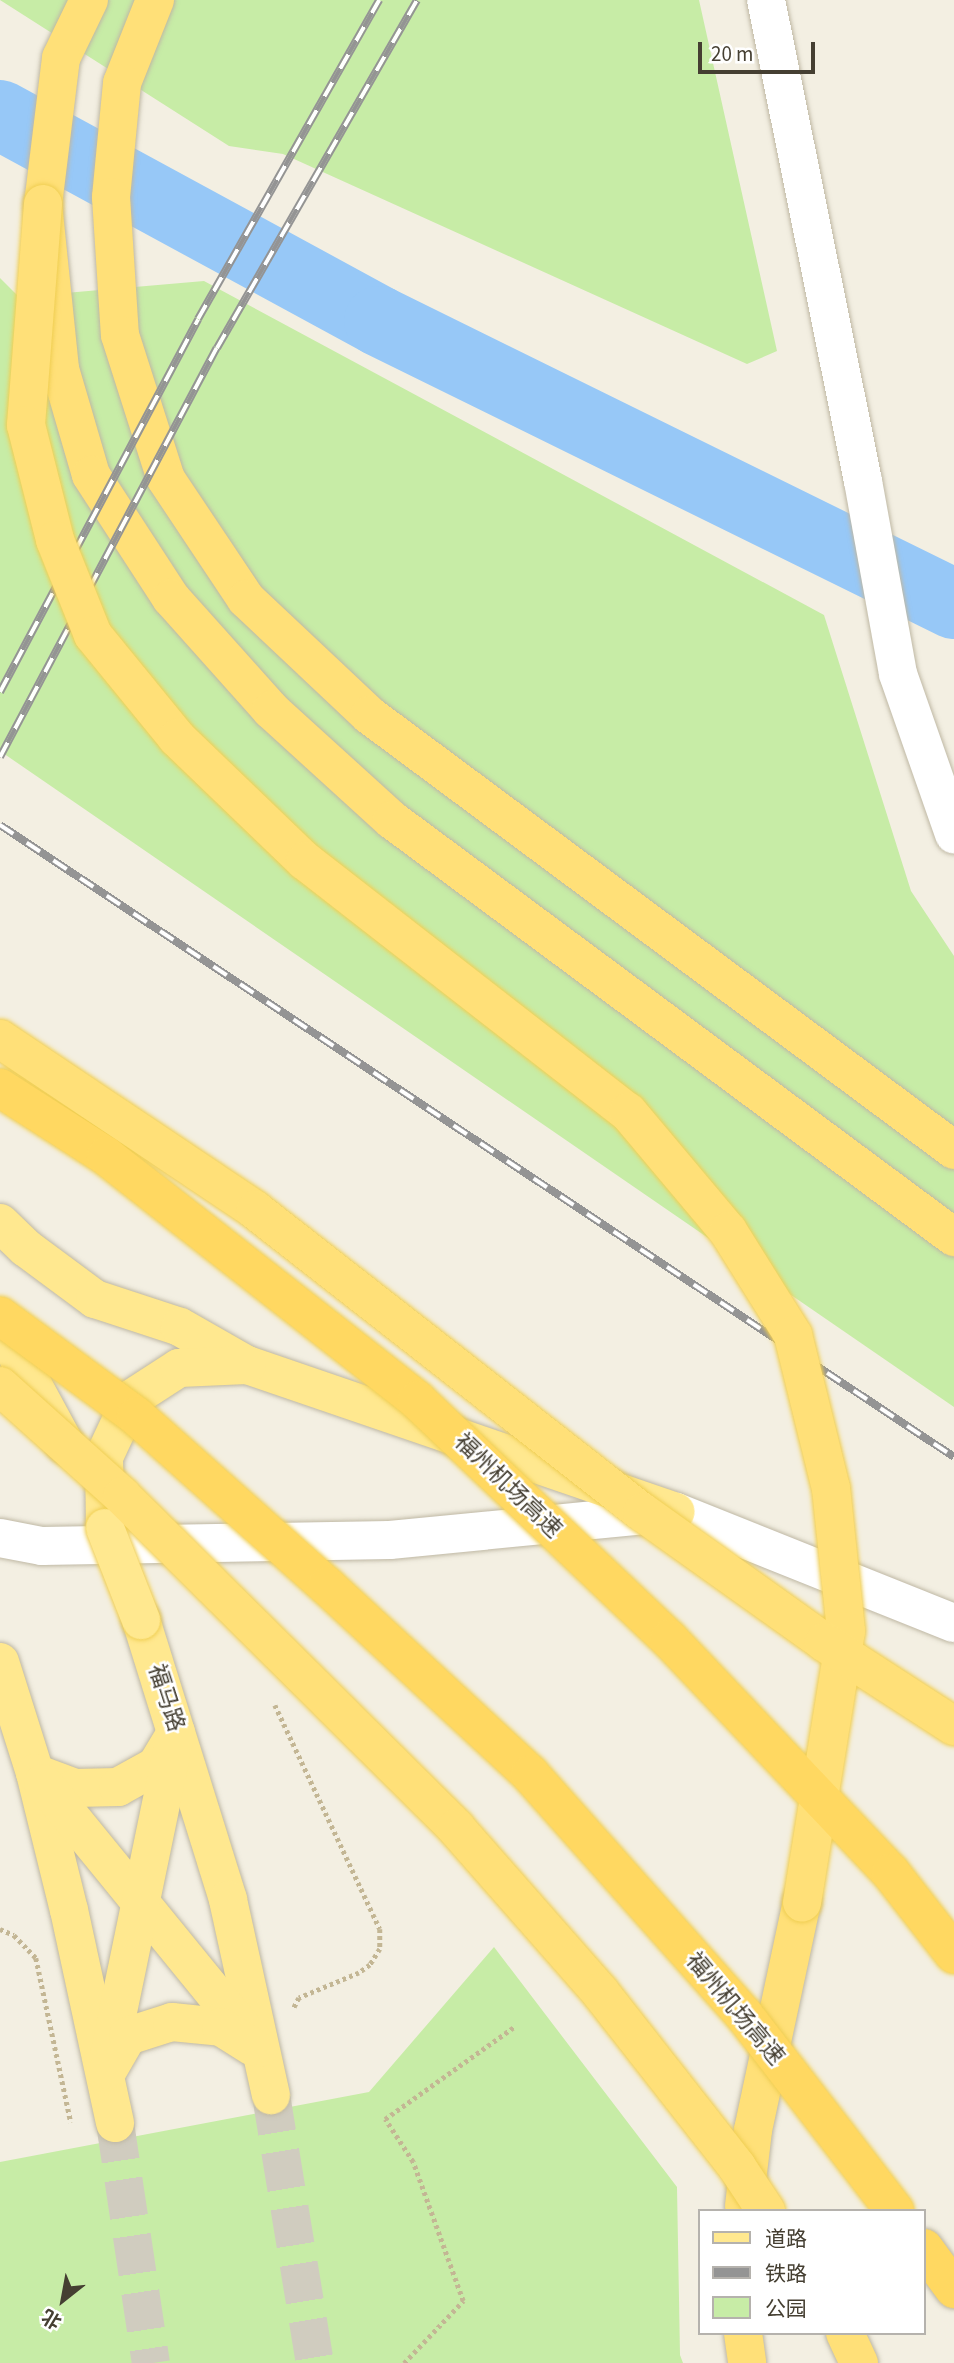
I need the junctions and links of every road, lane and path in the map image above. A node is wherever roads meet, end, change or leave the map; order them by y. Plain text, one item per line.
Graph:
1 (89, 0) edge
2 (155, 0) edge
3 (766, 0) edge
4 (43, 204) junction
5 (954, 834) edge
6 (0, 1039) edge
7 (0, 1088) edge
8 (954, 1150) edge
9 (0, 1223) edge
10 (954, 1237) edge
11 (0, 1316) edge
12 (0, 1324) edge
13 (247, 1365) junction
14 (0, 1386) edge
15 (676, 1512) junction
16 (105, 1528) junction
17 (0, 1538) edge
18 (954, 1623) edge
19 (0, 1661) edge
20 (269, 1693) dead end
21 (954, 1726) edge
22 (177, 1730) junction
23 (35, 1773) junction
24 (141, 1903) junction
25 (0, 1928) edge
26 (954, 1954) edge
27 (293, 2010) dead end
28 (514, 2027) dead end
29 (263, 2053) junction
30 (105, 2074) junction
31 (271, 2095) tunnel mouth
32 (71, 2122) dead end
33 (115, 2123) tunnel mouth
34 (744, 2209) edge
35 (765, 2209) edge
36 (893, 2209) edge
37 (926, 2251) edge
38 (954, 2289) edge
39 (743, 2335) edge
40 (846, 2335) edge
41 (404, 2363) edge
42 (747, 2363) edge
43 (859, 2363) edge

1 - 4 highway
2 - 8 highway
3 - 5 street
4 - 10 highway, bridge
4 - 34 highway, bridge
6 - 21 highway, bridge
7 - 26 highway, 福州机场高速, bridge
9 - 13 main road
11 - 36 highway, 福州机场高速, bridge
12 - 16 main road, 福马路
13 - 15 main road
13 - 16 main road
14 - 35 highway, bridge
15 - 17 street
15 - 18 street
16 - 22 main road, 福马路, bridge
19 - 23 main road
20 - 27 path
22 - 23 main road
22 - 24 main road
22 - 29 main road, 福马路
23 - 24 main road
23 - 30 main road
24 - 29 main road
24 - 30 main road
25 - 32 path
28 - 41 path
29 - 30 main road
29 - 31 main road, 福马路
30 - 33 main road
37 - 38 highway
39 - 42 highway
40 - 43 highway

